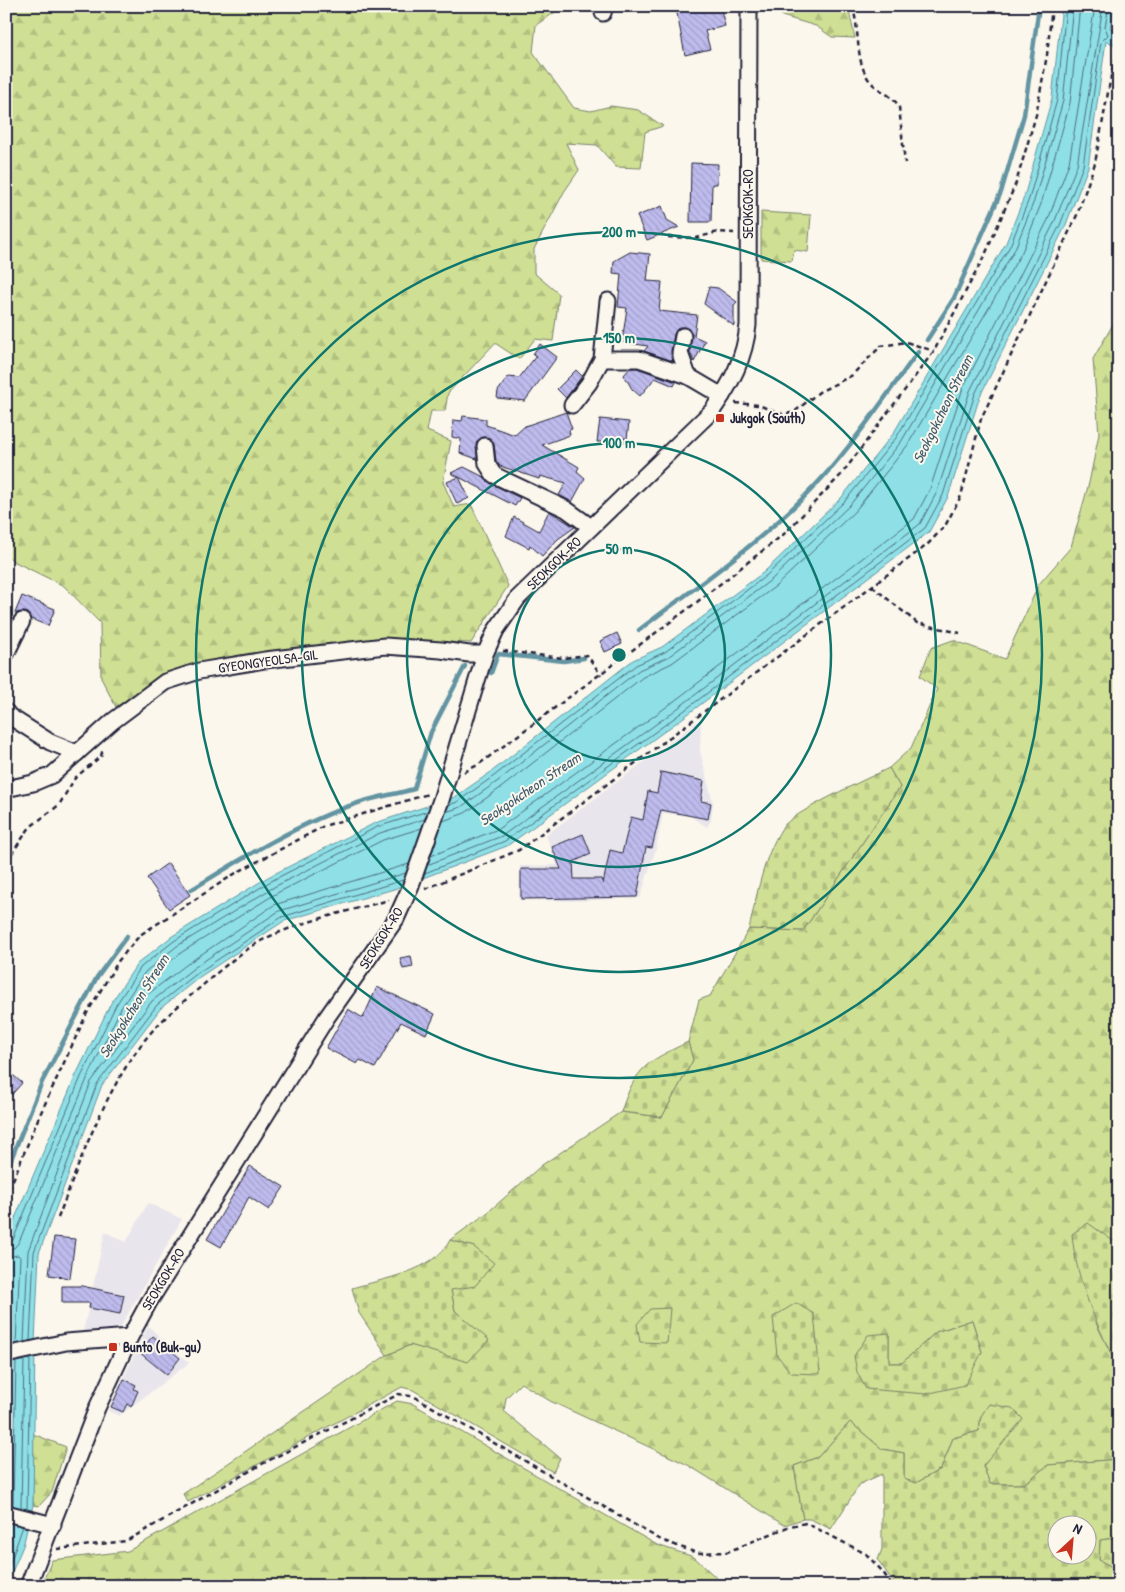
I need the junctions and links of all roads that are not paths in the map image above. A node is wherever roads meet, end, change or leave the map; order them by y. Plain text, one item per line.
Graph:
1 (749, 6) edge
2 (608, 301) dead end
3 (683, 336) dead end
4 (602, 359) junction
5 (688, 376) junction
6 (722, 396) junction
7 (572, 406) dead end
8 (485, 446) dead end
9 (591, 527) junction
10 (22, 621) dead end
11 (6, 654) edge
12 (485, 654) junction
13 (6, 712) edge
14 (77, 753) junction
15 (6, 789) edge
16 (130, 1337) junction
17 (6, 1355) edge
18 (6, 1513) edge
19 (53, 1525) junction
20 (28, 1586) edge

1 - 6 street, SEOKGOK-RO
2 - 4 street
3 - 5 street
4 - 5 street
4 - 7 street
5 - 6 street
6 - 9 street, SEOKGOK-RO
8 - 9 street, SEOKGOK-RO
9 - 12 street, SEOKGOK-RO
10 - 11 street
12 - 14 street, GYEONGYEOLSA-GIL
12 - 16 street, SEOKGOK-RO
13 - 14 street
14 - 15 street, GYEONGYEOLSA-GIL
16 - 17 street
16 - 19 street, SEOKGOK-RO
18 - 19 street
19 - 20 street, SEOKGOK-RO

